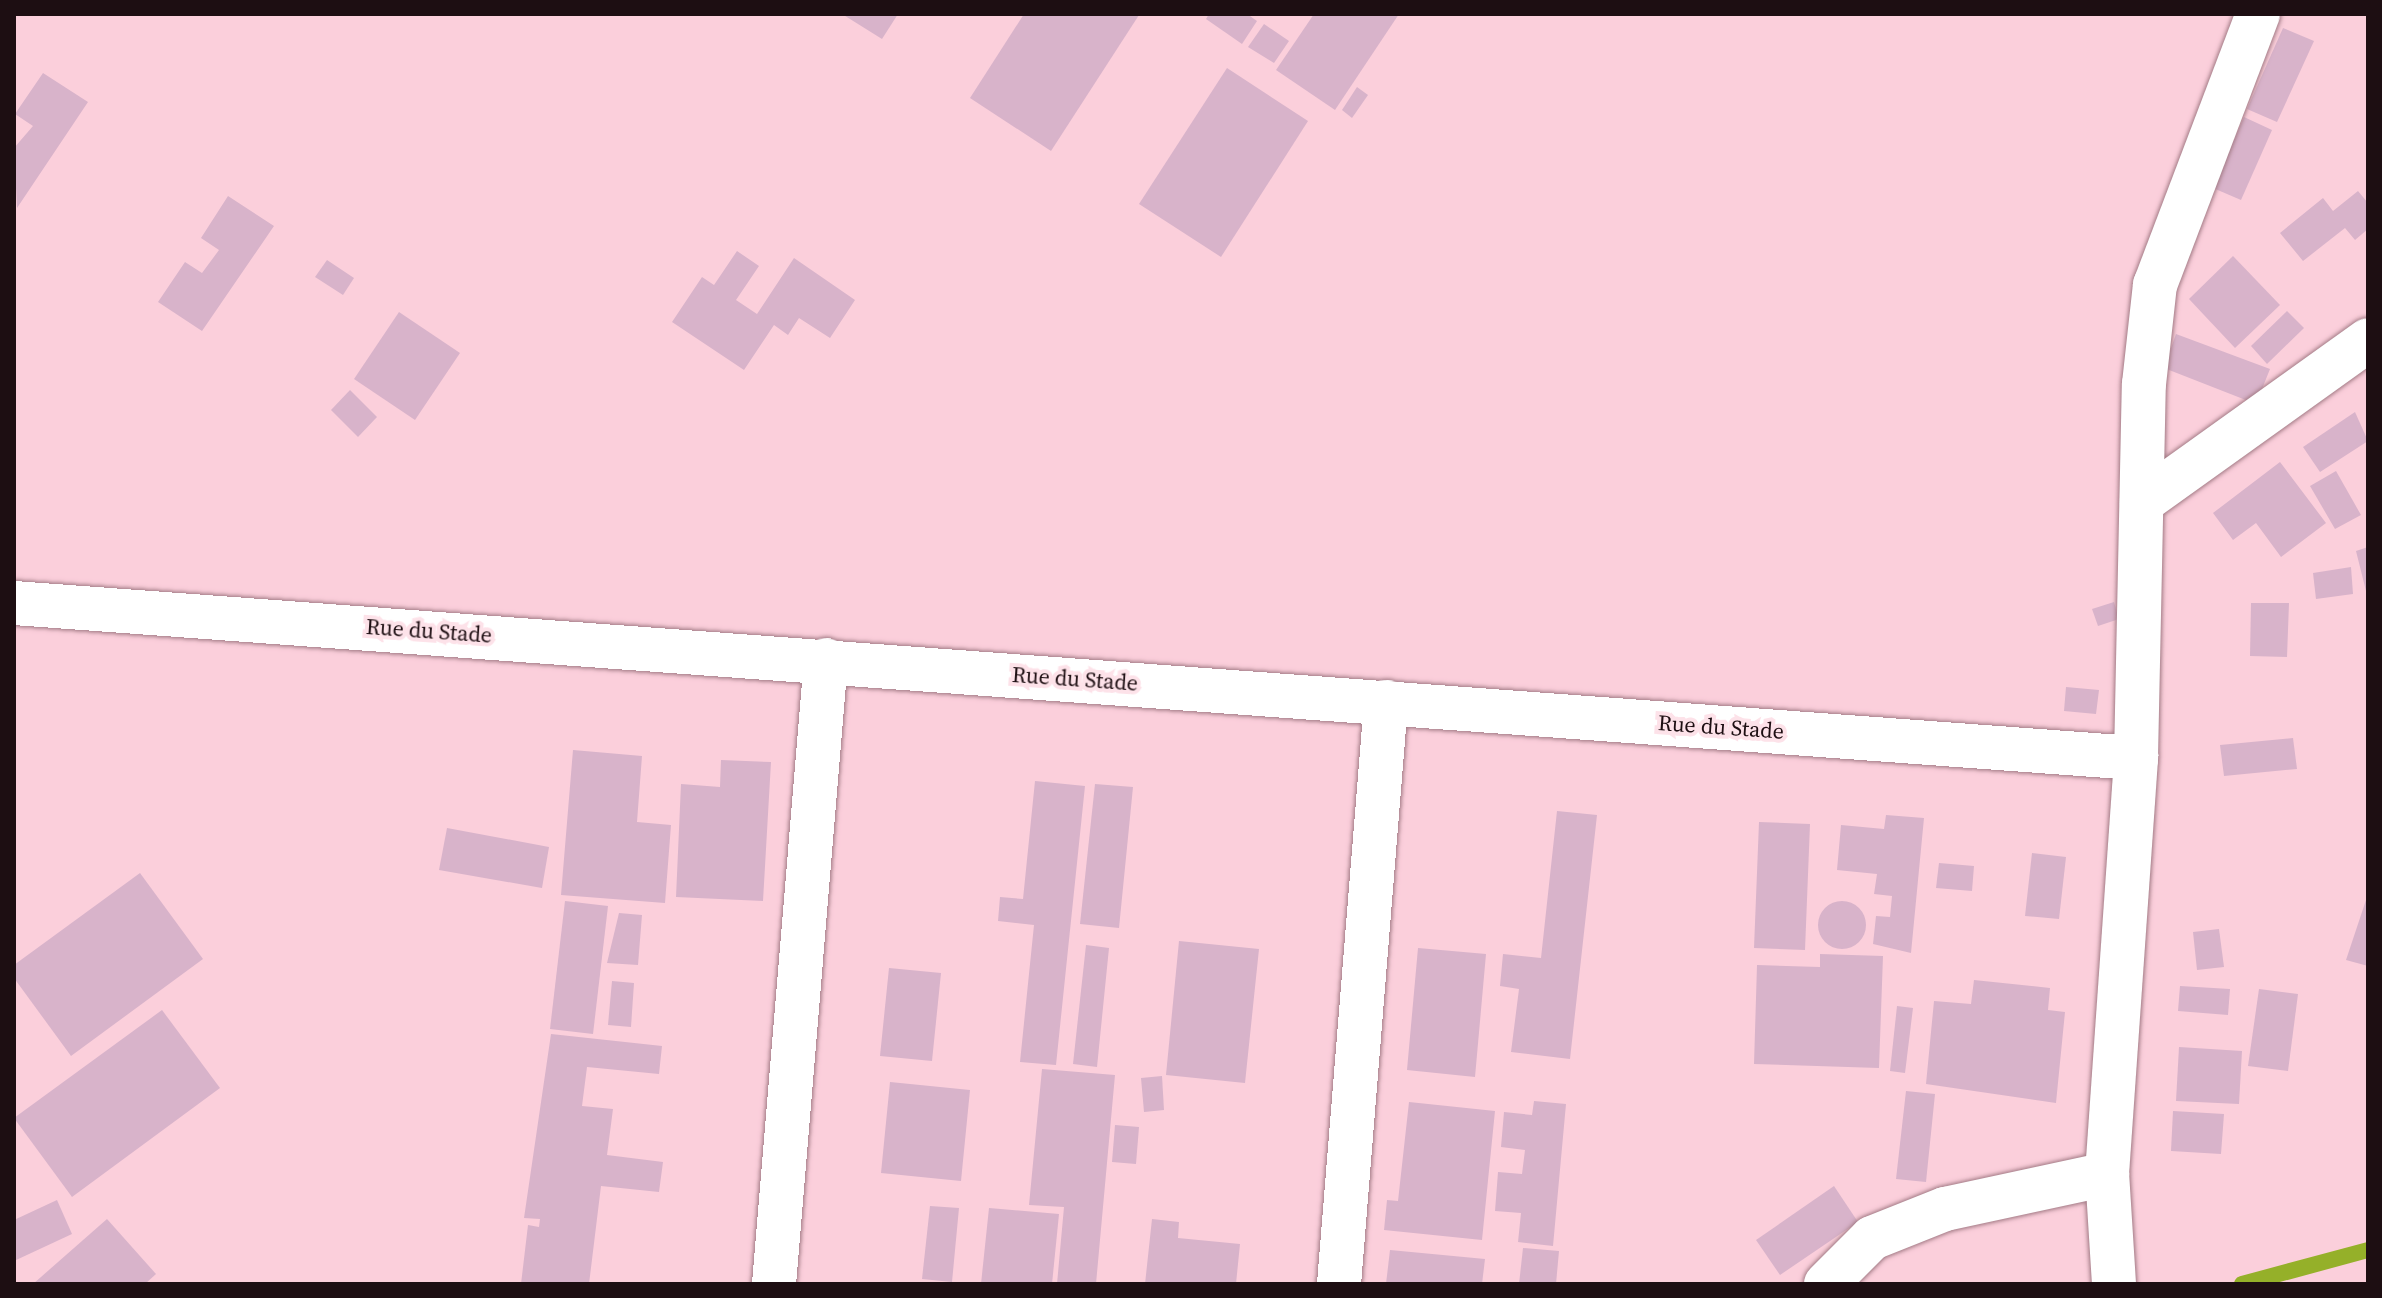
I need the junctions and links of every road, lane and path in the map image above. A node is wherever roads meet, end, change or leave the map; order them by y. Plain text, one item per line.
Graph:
1 (2258, 14) edge
2 (2368, 340) edge
3 (2142, 502) junction
4 (14, 603) edge
5 (826, 660) junction
6 (1386, 702) junction
7 (2136, 758) junction
8 (2107, 1174) junction
9 (774, 1284) edge
10 (1339, 1284) edge
11 (1826, 1284) edge
12 (2114, 1284) edge

1 - 3 street
2 - 3 street
3 - 7 street
4 - 5 street, Rue du Stade
5 - 6 street, Rue du Stade
5 - 9 street
6 - 7 street, Rue du Stade
6 - 10 street
7 - 8 street
8 - 11 street
8 - 12 street

